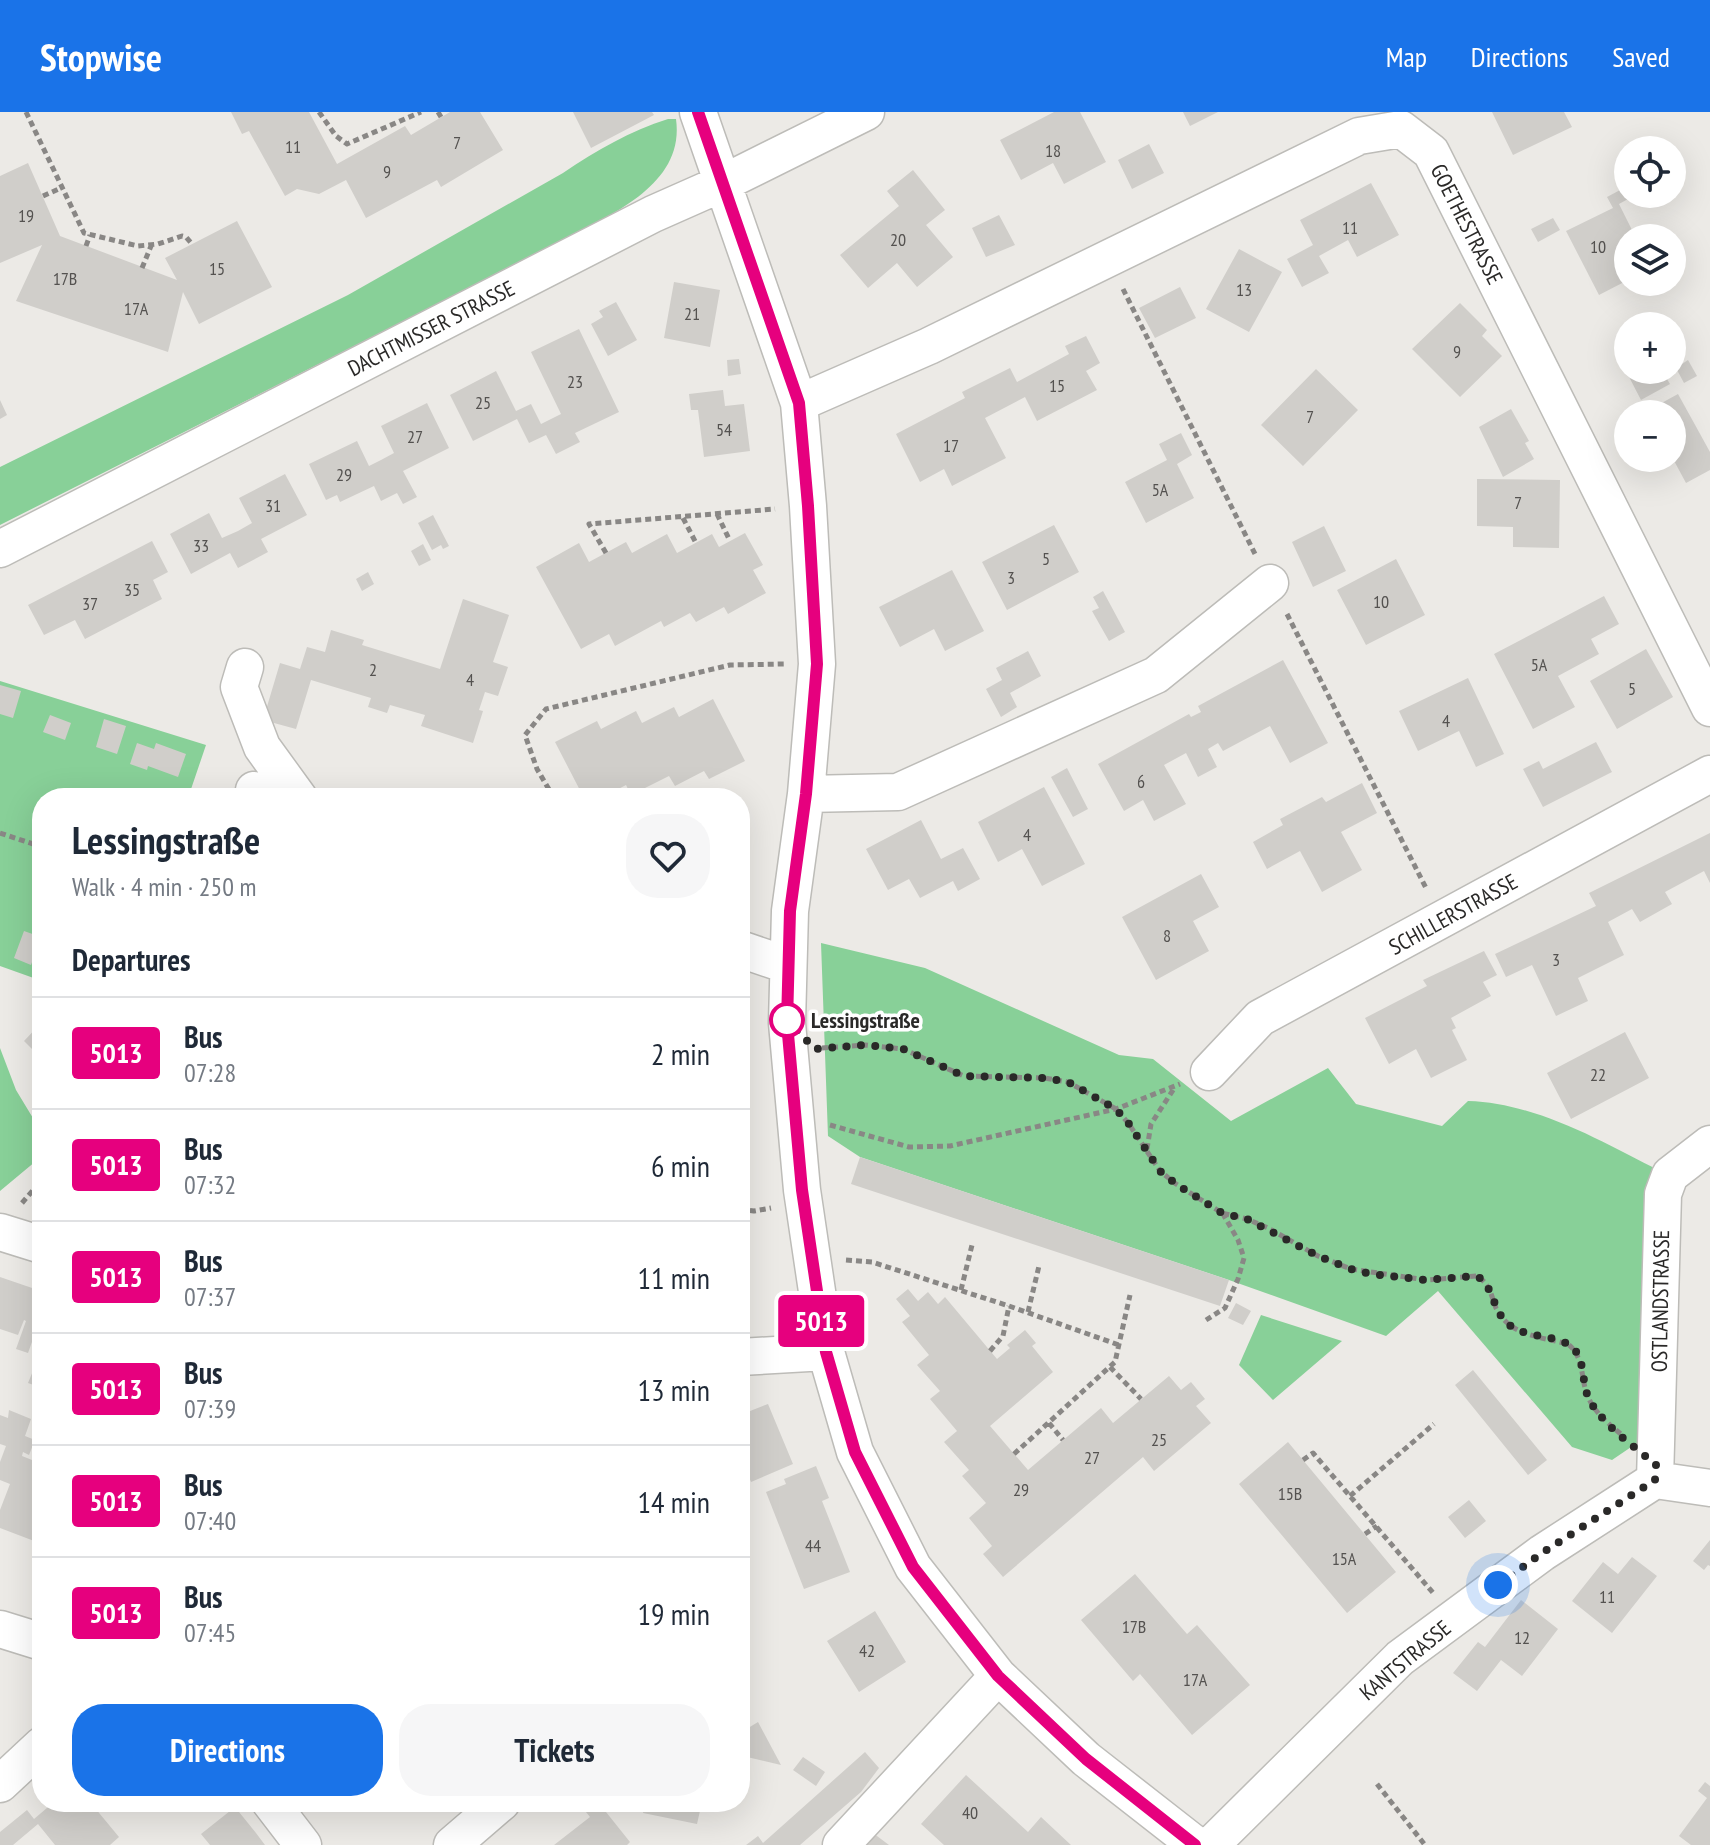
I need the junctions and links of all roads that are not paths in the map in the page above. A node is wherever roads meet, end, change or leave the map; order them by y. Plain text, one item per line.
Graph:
1 (698, 112) edge
2 (866, 112) edge
3 (723, 183) junction
4 (799, 403) junction
5 (0, 549) edge
6 (1270, 583) dead end
7 (245, 667) dead end
8 (1710, 708) edge
9 (1710, 774) edge
10 (292, 788) edge
11 (806, 794) junction
12 (750, 952) edge
13 (787, 965) junction
14 (1209, 1072) road end
15 (1710, 1144) edge
16 (0, 1232) edge
17 (32, 1242) edge
18 (826, 1352) junction
19 (750, 1356) edge
20 (1656, 1472) junction
21 (1710, 1488) edge
22 (0, 1629) edge
23 (32, 1639) edge
24 (998, 1676) junction
25 (32, 1754) edge
26 (0, 1784) edge
27 (278, 1812) edge
28 (490, 1812) edge
29 (303, 1845) edge
30 (452, 1845) edge
31 (841, 1845) edge
32 (1196, 1845) edge
33 (1211, 1845) edge

1 - 3 street
2 - 3 street, DACHTMISSER STRASSE
3 - 4 street
3 - 5 street, DACHTMISSER STRASSE
4 - 8 street, GOETHESTRASSE
4 - 11 street
6 - 11 street
7 - 10 street
9 - 14 street, SCHILLERSTRASSE
11 - 13 street
12 - 13 street
13 - 18 street
15 - 20 street, OSTLANDSTRASSE
16 - 17 street
18 - 19 street
18 - 24 street
20 - 21 street
20 - 33 street, KANTSTRASSE
22 - 23 street
24 - 31 street
24 - 32 street
25 - 26 street
27 - 29 street
28 - 30 street

